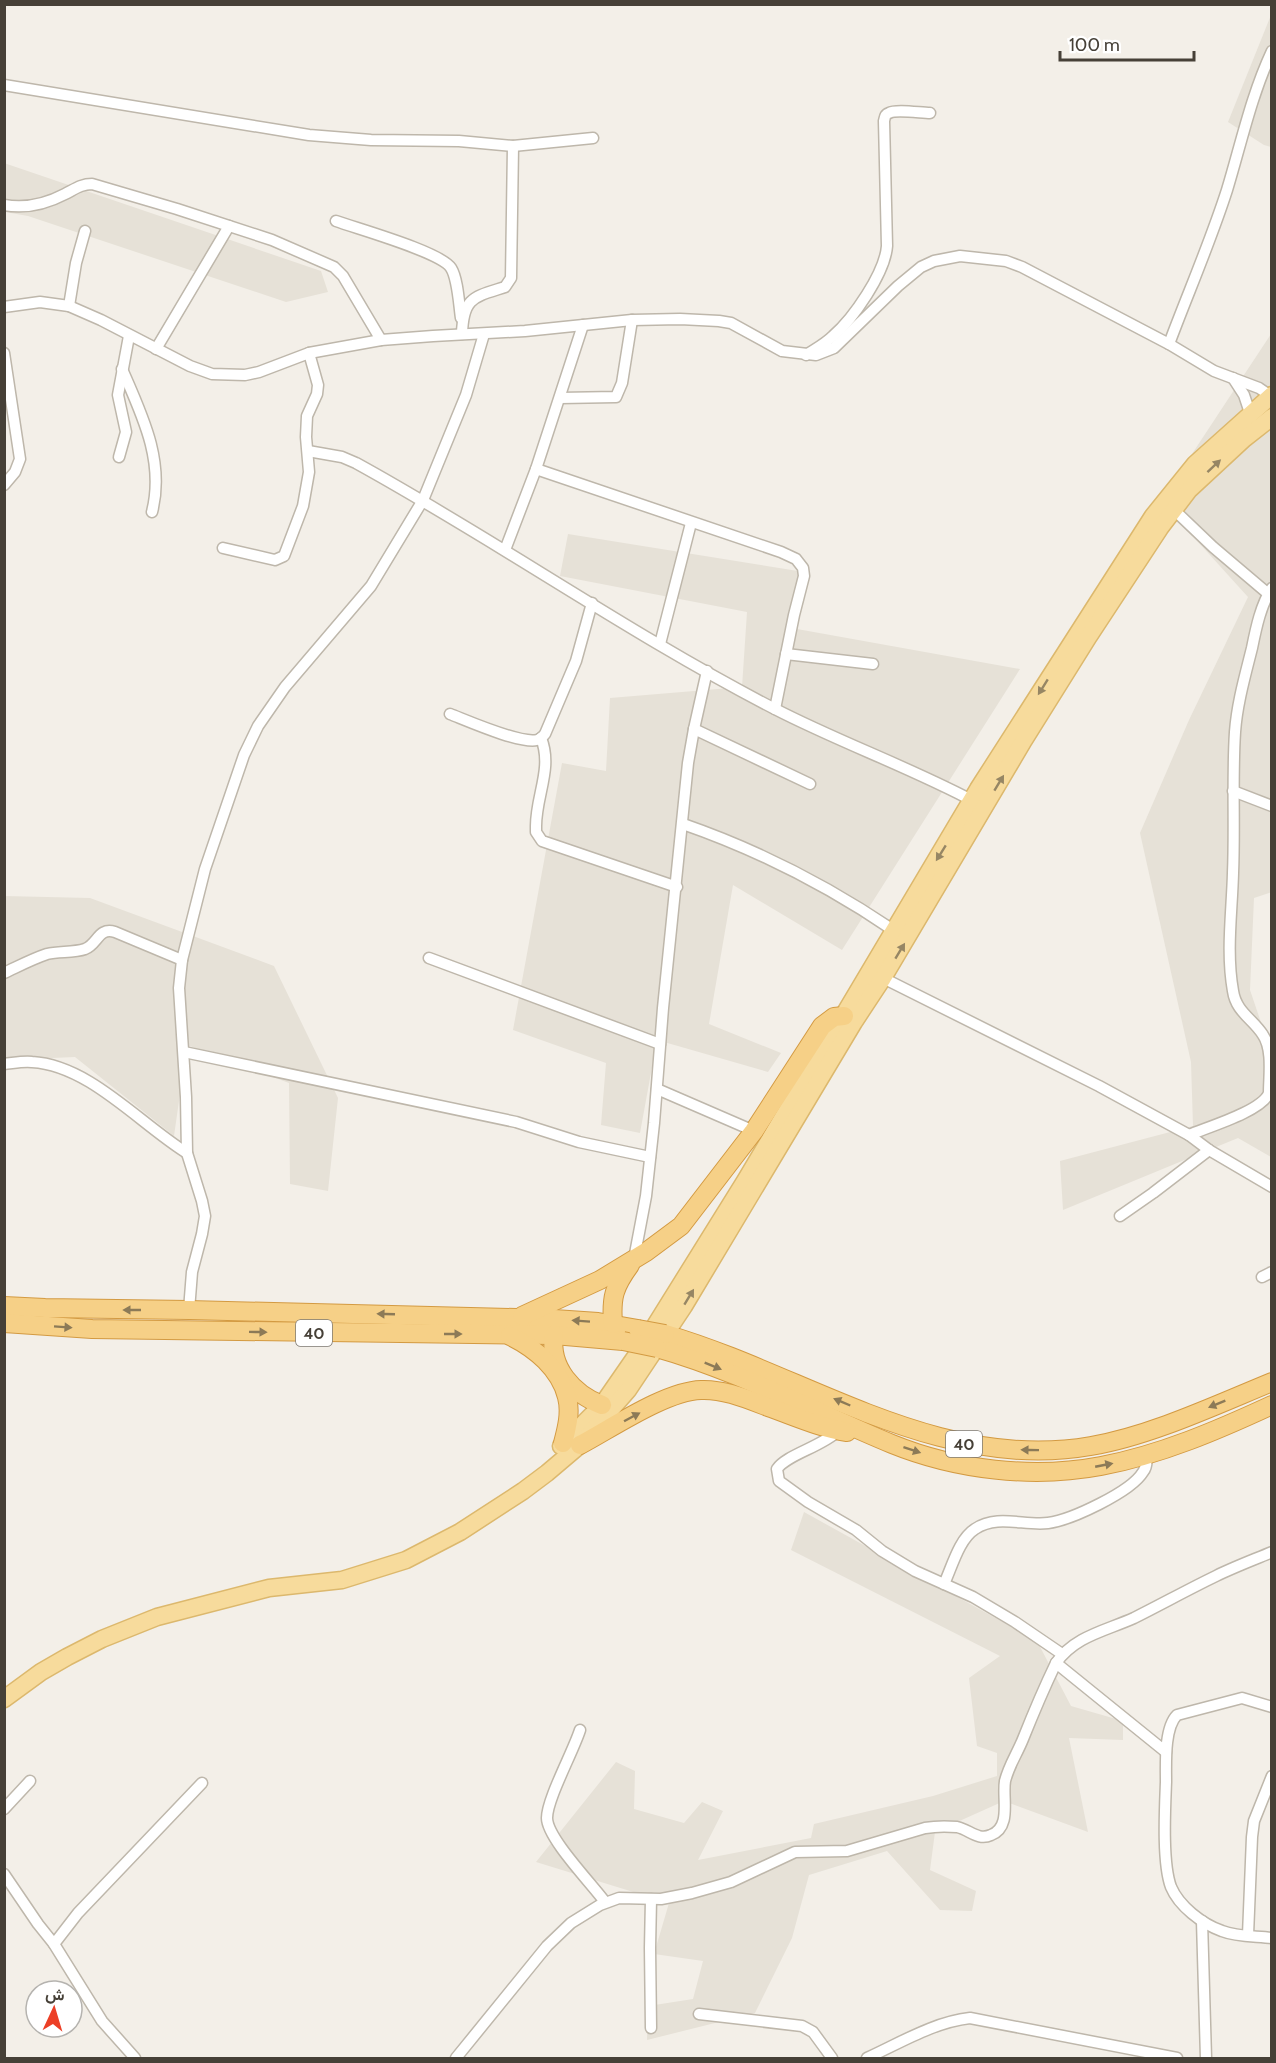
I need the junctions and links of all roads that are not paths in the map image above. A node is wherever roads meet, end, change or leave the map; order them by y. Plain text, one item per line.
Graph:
1 (1272, 51) edge
2 (4, 85) edge
3 (930, 113) dead end
4 (593, 138) dead end
5 (513, 146) junction
6 (4, 205) edge
7 (336, 221) dead end
8 (229, 226) junction
9 (85, 231) dead end
10 (4, 306) edge
11 (69, 306) junction
12 (632, 320) junction
13 (583, 325) junction
14 (462, 329) junction
15 (484, 334) junction
16 (129, 336) junction
17 (381, 340) junction
18 (1169, 344) junction
19 (156, 349) junction
20 (4, 353) edge
21 (309, 353) junction
22 (806, 355) junction
23 (122, 369) junction
24 (1232, 378) junction
25 (1271, 396) edge
26 (560, 398) junction
27 (1250, 414) junction
28 (9, 415) edge
29 (1272, 417) edge
30 (308, 451) junction
31 (119, 457) dead end
32 (536, 470) junction
33 (4, 484) edge
34 (423, 500) junction
35 (1169, 505) junction
36 (152, 512) dead end
37 (691, 523) junction
38 (223, 548) dead end
39 (506, 550) junction
40 (1270, 593) edge
41 (592, 603) junction
42 (660, 644) junction
43 (786, 654) junction
44 (873, 664) dead end
45 (707, 671) junction
46 (775, 709) junction
47 (450, 714) dead end
48 (694, 729) junction
49 (541, 738) junction
50 (810, 784) dead end
51 (1233, 791) junction
52 (979, 804) junction
53 (1272, 806) edge
54 (683, 824) junction
55 (677, 887) junction
56 (893, 930) junction
57 (429, 958) dead end
58 (182, 960) junction
59 (4, 973) edge
60 (883, 978) junction
61 (849, 1019) junction
62 (660, 1044) junction
63 (184, 1052) junction
64 (4, 1064) edge
65 (657, 1089) junction
66 (754, 1131) junction
67 (1189, 1135) junction
68 (1209, 1150) junction
69 (187, 1152) junction
70 (650, 1157) junction
71 (1272, 1186) edge
72 (1120, 1215) dead end
73 (634, 1259) junction
74 (4, 1306) edge
75 (94, 1309) junction
76 (189, 1310) junction
77 (518, 1318) junction
78 (4, 1323) edge
79 (613, 1324) junction
80 (93, 1329) junction
81 (506, 1334) junction
82 (554, 1335) junction
83 (661, 1341) junction
84 (1272, 1382) edge
85 (1242, 1394) junction
86 (602, 1405) junction
87 (1272, 1405) edge
88 (1252, 1414) junction
89 (838, 1431) junction
90 (877, 1437) junction
91 (572, 1444) junction
92 (1146, 1455) junction
93 (1272, 1552) edge
94 (944, 1584) junction
95 (1059, 1659) junction
96 (4, 1699) edge
97 (1272, 1707) edge
98 (580, 1730) dead end
99 (1166, 1752) junction
100 (1272, 1776) edge
101 (30, 1781) dead end
102 (202, 1783) dead end
103 (4, 1809) edge
104 (4, 1874) edge
105 (651, 1899) junction
106 (605, 1902) junction
107 (1202, 1921) junction
108 (1248, 1935) junction
109 (1272, 1938) edge
110 (54, 1944) junction
111 (699, 2014) dead end
112 (651, 2028) dead end
113 (135, 2058) edge
114 (456, 2058) edge
115 (832, 2058) edge
116 (867, 2058) edge
117 (1177, 2058) edge
118 (1206, 2058) edge

1 - 18 street
2 - 5 street
3 - 22 street
4 - 5 street
5 - 14 street
6 - 8 street
7 - 14 street
8 - 17 street
8 - 19 street
9 - 11 street
10 - 11 street
11 - 16 street
12 - 13 street
12 - 22 street
12 - 26 street
13 - 15 street
13 - 26 street
14 - 15 street
14 - 17 street
15 - 34 street
16 - 19 street
16 - 23 street
17 - 21 street
18 - 22 street
18 - 24 street
19 - 21 street
20 - 28 street
21 - 30 street
23 - 31 street
23 - 36 street
24 - 25 street
24 - 27 street
25 - 27 main road
26 - 32 street
27 - 35 main road
28 - 33 street
35 -> 29 main road
30 - 34 street
30 - 38 street
32 - 37 street
32 - 39 street
34 - 39 street
34 - 58 street
35 - 40 street
35 - 52 main road
37 - 42 street
37 - 43 street
39 - 41 street
40 - 51 street
41 - 42 street
41 - 49 street
42 - 45 street
43 - 44 street
43 - 46 street
45 - 46 street
45 - 48 street
46 - 52 street
47 - 49 street
48 - 50 street
48 - 54 street
49 - 55 street
51 - 53 street
51 - 67 street
52 -> 56 main road
60 -> 52 main road
54 - 55 street
54 - 56 street
55 - 62 street
56 - 61 main road
57 - 62 street
58 - 59 street
58 - 63 street
60 - 61 main road
60 - 67 street
61 - 66 highway
61 - 86 main road
91 -> 61 main road
62 - 65 street
63 - 69 street
63 - 70 street
64 - 69 street
65 - 66 street
65 - 70 street
66 - 73 highway
67 - 68 street
68 - 71 street
68 - 72 street
69 - 76 street
70 - 73 street
73 - 77 highway
73 - 79 highway
74 - 75 highway, 40
76 -> 75 highway, 40
75 - 80 highway
77 -> 76 highway, 40
79 -> 77 highway, 40
78 -> 80 highway, 40
79 - 83 highway, 40, bridge
80 -> 81 highway, 40
81 - 82 highway, 40
81 - 91 highway
82 - 83 highway, 40, bridge
82 - 86 highway
85 -> 83 highway, 40
83 -> 90 highway, 40
84 - 85 highway, 40
85 - 88 highway
86 - 91 main road
87 - 88 highway, 40
88 - 92 highway, 40
89 - 90 highway
91 -> 89 highway
89 - 94 street
90 -> 92 highway, 40
91 - 96 main road
92 - 94 street
93 - 95 street
94 - 95 street
95 - 99 street
95 - 105 street
97 - 99 street
98 - 106 street
99 - 107 street
100 - 108 street
101 - 103 street
102 - 110 street
104 - 110 street
105 - 106 street
105 - 112 street
106 - 114 street
107 - 108 street
107 - 118 street
108 - 109 street
110 - 113 street
111 - 115 street
116 - 117 street

